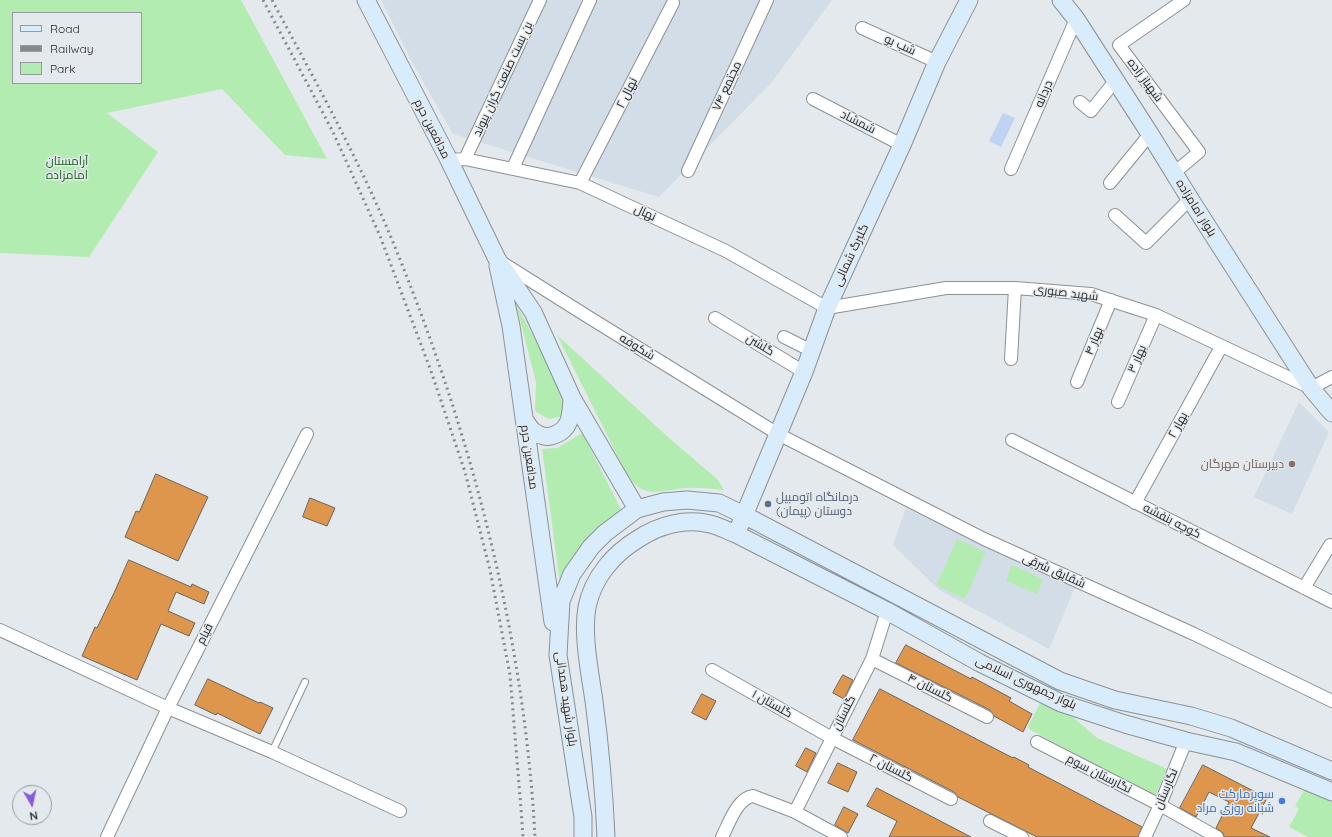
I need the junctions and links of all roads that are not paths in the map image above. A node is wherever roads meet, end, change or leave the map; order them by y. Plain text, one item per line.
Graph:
1 (366, 0) edge
2 (540, 0) edge
3 (590, 0) edge
4 (767, 0) edge
5 (969, 0) edge
6 (1062, 0) edge
7 (1184, 0) edge
8 (673, 3) dead end
9 (1076, 19) junction
10 (862, 28) dead end
11 (937, 62) junction
12 (1115, 81) junction
13 (813, 99) dead end
14 (1080, 102) dead end
15 (1150, 134) junction
16 (902, 145) junction
17 (465, 159) junction
18 (448, 160) junction
19 (513, 168) junction
20 (1011, 169) dead end
21 (688, 171) dead end
22 (1174, 173) junction
23 (580, 183) junction
24 (1110, 183) dead end
25 (1190, 200) junction
26 (1115, 215) dead end
27 (497, 259) junction
28 (1015, 288) junction
29 (1111, 300) junction
30 (827, 308) junction
31 (1156, 315) junction
32 (715, 318) dead end
33 (784, 337) dead end
34 (1221, 347) junction
35 (812, 351) junction
36 (1011, 359) dead end
37 (804, 372) junction
38 (1332, 377) edge
39 (1077, 382) dead end
40 (1311, 388) junction
41 (572, 398) junction
42 (1118, 402) dead end
43 (1332, 413) edge
44 (524, 419) junction
45 (307, 434) dead end
46 (778, 434) junction
47 (1012, 440) dead end
48 (1135, 503) junction
49 (637, 509) junction
50 (744, 514) junction
51 (736, 534) junction
52 (1330, 545) dead end
53 (1304, 588) junction
54 (1332, 602) edge
55 (887, 612) junction
56 (0, 630) edge
57 (558, 656) junction
58 (872, 659) junction
59 (712, 670) dead end
60 (305, 682) dead end
61 (1332, 701) edge
62 (168, 708) junction
63 (987, 717) dead end
64 (832, 738) junction
65 (1186, 741) junction
66 (1037, 742) dead end
67 (272, 752) junction
68 (1332, 771) edge
69 (1332, 792) edge
70 (951, 799) dead end
71 (1160, 805) junction
72 (400, 811) dead end
73 (795, 812) junction
74 (990, 821) dead end
75 (107, 837) edge
76 (583, 837) edge
77 (606, 837) edge
78 (722, 837) edge
79 (841, 837) edge
80 (1022, 837) edge
81 (1145, 837) edge
82 (1217, 837) edge

1 - 18 main road, مدافعین حرم
2 - 17 street, بن بست صنعت گران پیوند
3 - 19 street
4 - 21 street, مجتمع ۷۴
5 - 11 main road, گلبرگ شمالی
6 - 9 main road, بلوار امامزاده
7 - 22 street, شهباز زاده
8 - 23 street, نهال ۲
9 - 12 main road, بلوار امامزاده
9 - 20 street, دردانه
10 - 11 street, شب بو
11 - 16 main road, گلبرگ شمالی
12 - 14 street
12 - 15 main road, بلوار امامزاده
13 - 16 street, شمشاد
15 - 22 main road, بلوار امامزاده
15 - 24 street
16 - 30 main road, گلبرگ شمالی
17 - 18 street, نهال
17 - 19 street, نهال
18 - 27 main road, مدافعین حرم
19 - 23 street, نهال
22 - 25 main road, بلوار امامزاده
23 - 30 street, نهال
25 - 26 street
25 - 40 main road, بلوار امامزاده
27 - 41 main road, مدافعین حرم
27 - 44 main road, مدافعین حرم
27 - 46 street, شکوفه
28 - 29 street, شهید صبوری
28 - 30 street, شهید صبوری
28 - 36 street
29 - 31 street, شهید صبوری
29 - 39 street, بهار ۴
30 - 35 main road, گلبرگ شمالی
31 - 34 street, شهید صبوری
31 - 42 street, بهار ۳
32 - 37 street, گلشن
33 - 35 street
34 - 40 street, شهید صبوری
34 - 48 street, بهار ۲
35 - 37 main road, گلبرگ شمالی
37 - 46 main road, گلبرگ شمالی
38 - 40 street
40 - 43 main road, بلوار امامزاده
41 - 44 main road
41 - 49 main road, مدافعین حرم
44 - 57 main road, مدافعین حرم
45 - 62 street, قیام
46 - 50 main road, گلبرگ شمالی
46 - 61 street, شقایق شرقی
47 - 48 street, کوچه بنفشه
48 - 53 street, کوچه بنفشه
49 - 50 main road, بلوار شهید همدانی
49 - 57 main road, بلوار شهید همدانی
50 - 51 main road, گلبرگ شمالی
50 - 68 main road, بلوار جمهوری اسلامی
51 - 55 main road, بلوار جمهوری اسلامی
51 - 77 main road
52 - 53 street
53 - 54 street, کوچه بنفشه
55 - 58 street, گلستان
55 - 65 main road, بلوار جمهوری اسلامی
56 - 62 street
57 - 76 main road, بلوار شهید همدانی
58 - 63 street, گلستان ۴
58 - 64 street, گلستان
59 - 64 street, گلستان ۱
60 - 67 lane
62 - 67 street
62 - 75 street, قیام
64 - 70 street, گلستان ۲
64 - 73 street, گلستان
65 - 69 main road, بلوار جمهوری اسلامی
65 - 71 street, نگارستان
66 - 71 street, نگارستان سوم
67 - 72 street
71 - 81 street, نگارستان
71 - 82 street, نگارستان سوم
73 - 78 street
73 - 79 street
74 - 80 street

